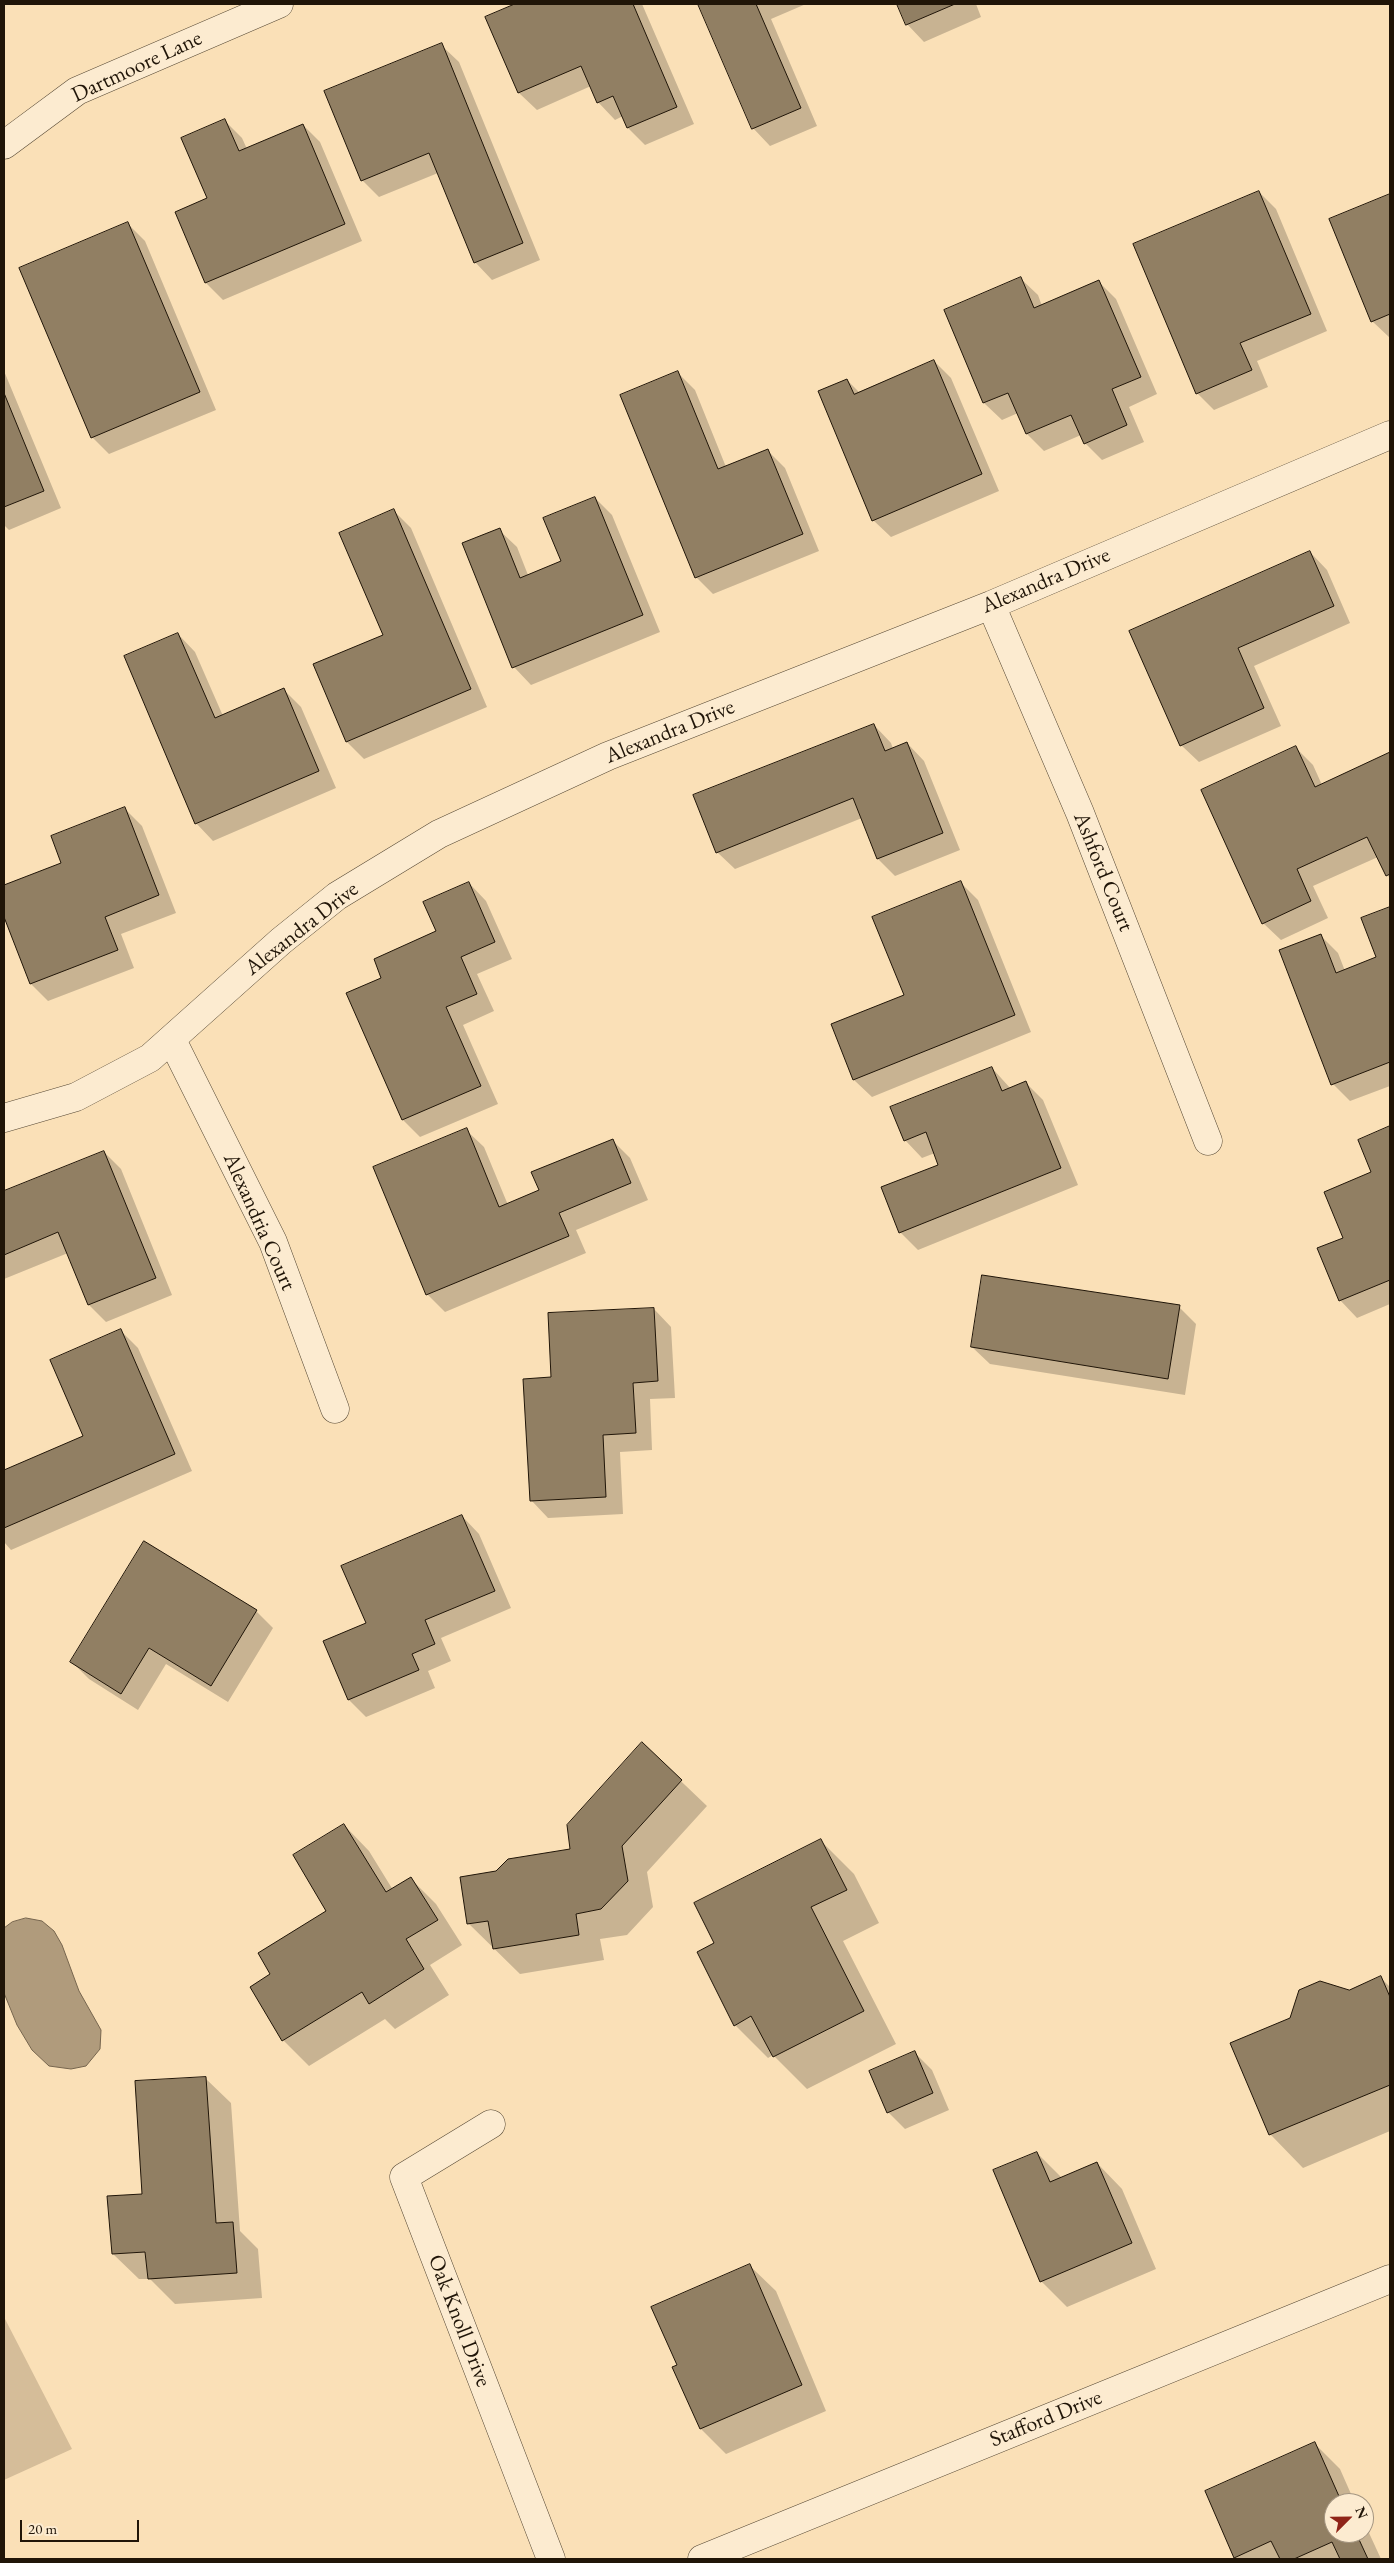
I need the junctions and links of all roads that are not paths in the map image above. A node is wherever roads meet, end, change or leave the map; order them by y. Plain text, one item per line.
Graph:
1 (279, 4) edge
2 (4, 145) edge
3 (1390, 435) edge
4 (992, 605) junction
5 (172, 1040) junction
6 (4, 1118) edge
7 (1208, 1141) dead end
8 (335, 1409) dead end
9 (491, 2124) dead end
10 (1390, 2279) edge
11 (551, 2559) edge
12 (702, 2559) edge

1 - 2 street, Dartmoore Lane
3 - 4 street, Alexandra Drive
4 - 5 street, Alexandra Drive
4 - 7 street, Ashford Court
5 - 6 street, Alexandra Drive
5 - 8 street, Alexandria Court
9 - 11 street, Oak Knoll Drive
10 - 12 street, Stafford Drive

